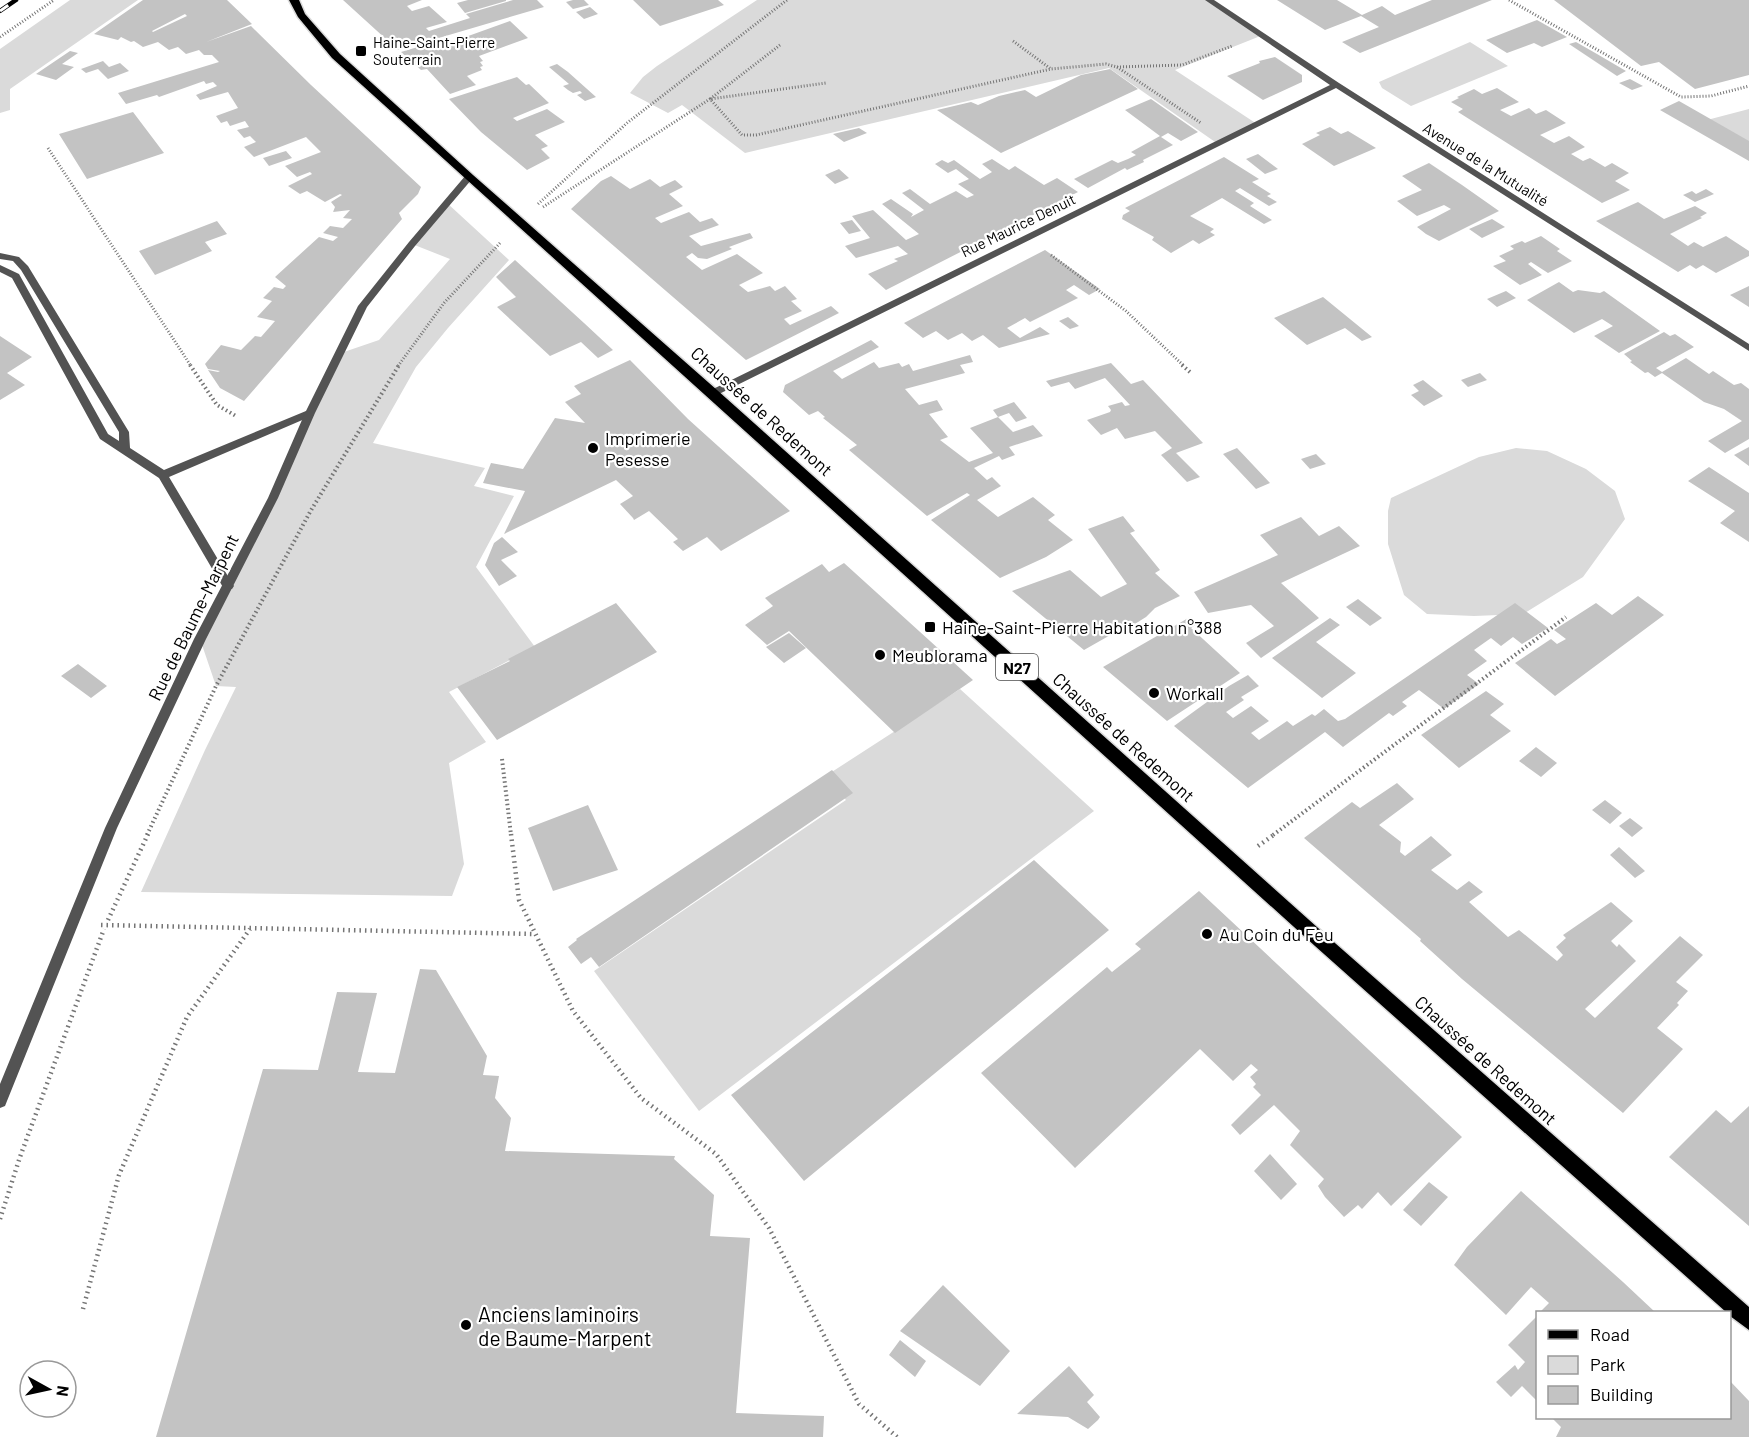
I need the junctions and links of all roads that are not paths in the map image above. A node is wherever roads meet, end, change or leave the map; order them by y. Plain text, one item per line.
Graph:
1 (1209, 0) edge
2 (294, 2) edge
3 (1336, 85) junction
4 (469, 177) junction
5 (0, 256) edge
6 (0, 268) edge
7 (1749, 348) edge
8 (712, 393) junction
9 (310, 413) junction
10 (125, 450) junction
11 (163, 475) junction
12 (228, 586) junction
13 (4, 1079) edge
14 (0, 1101) edge
15 (1749, 1320) edge

1 - 3 street, Avenue de la Mutualité
2 - 4 main road, Chaussée de Redemont / N27
3 - 7 street, Avenue de la Mutualité
3 - 8 street, Rue Maurice Denuit
4 - 8 main road, Chaussée de Redemont / N27
4 - 9 street, Rue de Baume-Marpent
5 - 10 street
6 - 10 street
8 - 15 main road, Chaussée de Redemont / N27
9 - 11 street
9 - 12 street, Rue de Baume-Marpent
10 - 11 street
11 - 12 street
12 - 13 street, Rue de Baume-Marpent
13 - 14 street, Rue de Baume-Marpent

